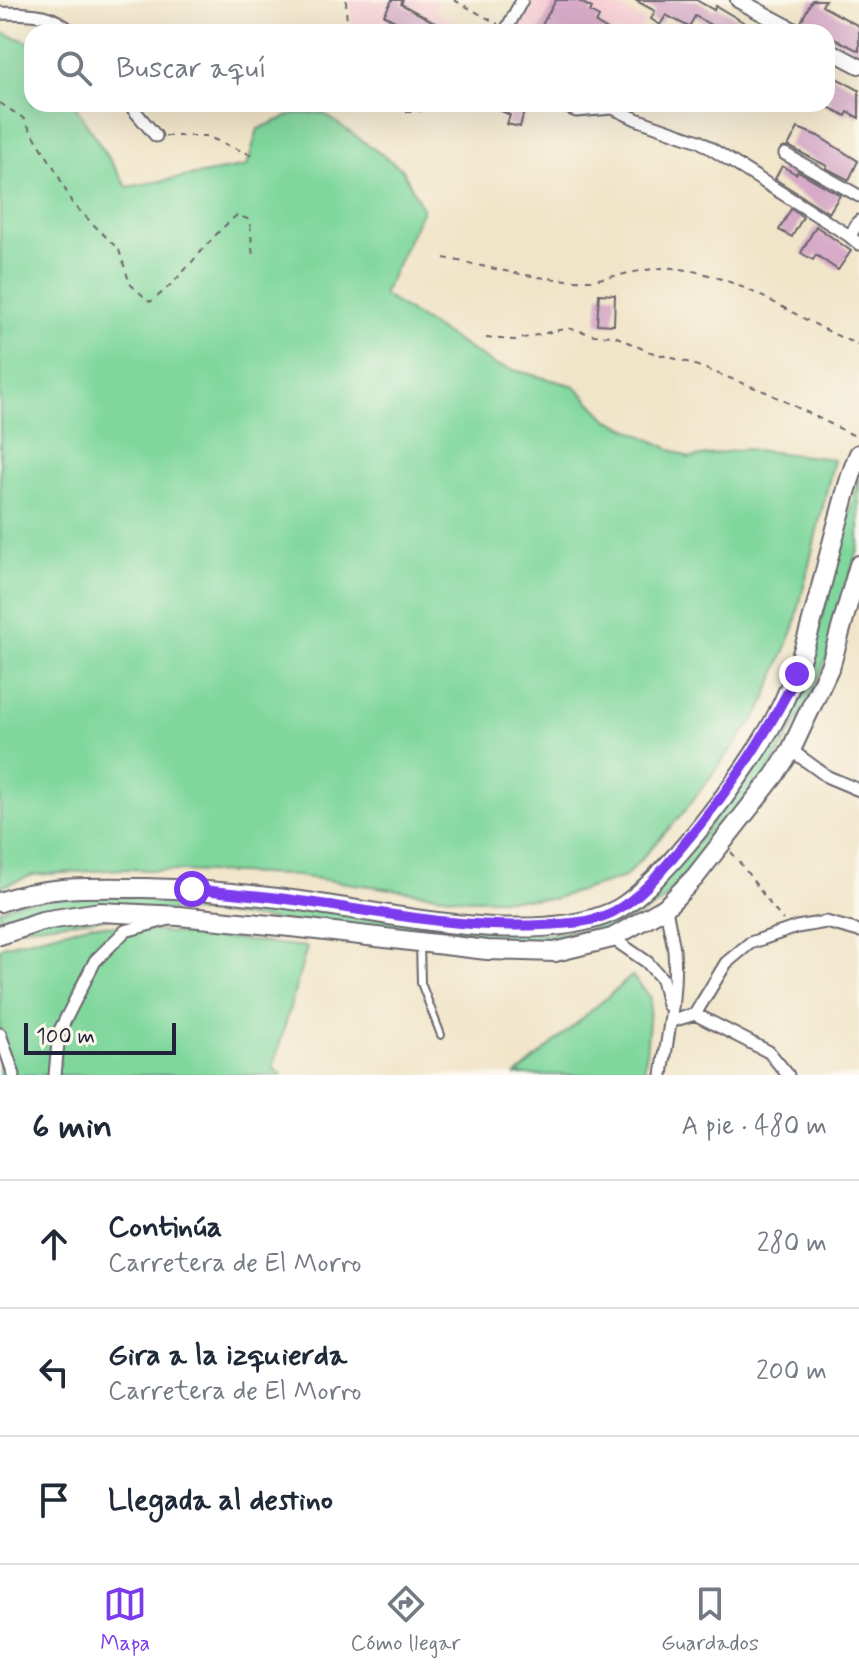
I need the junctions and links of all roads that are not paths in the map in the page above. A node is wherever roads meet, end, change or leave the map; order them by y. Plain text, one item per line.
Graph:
1 (40, 0) edge
2 (522, 0) edge
3 (738, 0) edge
4 (0, 13) edge
5 (39, 15) junction
6 (64, 24) edge
7 (509, 24) edge
8 (782, 24) edge
9 (835, 53) edge
10 (859, 66) edge
11 (136, 112) edge
12 (621, 112) edge
13 (156, 136) road end
14 (785, 154) dead end
15 (859, 196) edge
16 (859, 221) edge
17 (854, 240) edge
18 (858, 462) edge
19 (857, 579) edge
20 (791, 750) junction
21 (859, 790) edge
22 (302, 901) junction
23 (0, 902) edge
24 (666, 907) junction
25 (179, 916) junction
26 (300, 928) junction
27 (859, 931) edge
28 (0, 935) edge
29 (612, 938) junction
30 (420, 943) junction
31 (695, 1014) junction
32 (672, 1021) junction
33 (0, 1034) edge
34 (441, 1035) dead end
35 (14, 1075) edge
36 (55, 1075) edge
37 (662, 1075) edge
38 (788, 1075) edge

1 - 5 street
2 - 7 street
3 - 8 street
4 - 5 street
5 - 6 street
9 - 10 street
11 - 13 street
12 - 17 street
14 - 15 street
16 - 17 street
18 - 22 main road
19 - 20 main road
20 - 21 street
20 - 24 main road
22 - 23 main road
22 - 26 main road
24 - 29 main road
24 - 32 street
25 - 26 main road
25 - 28 main road
25 - 36 street
26 - 30 main road
27 - 31 street
29 - 30 main road
29 - 32 street
30 - 34 lane
31 - 32 street
31 - 38 street
32 - 37 street
33 - 35 street

